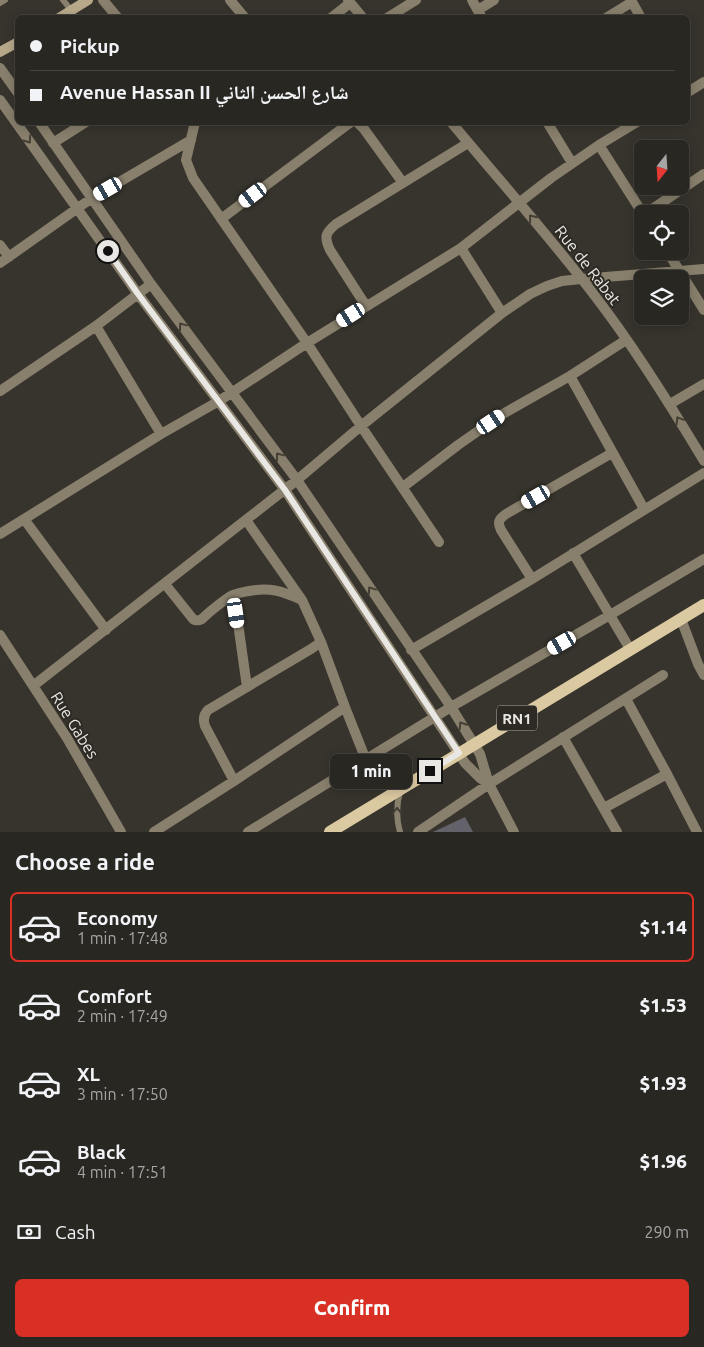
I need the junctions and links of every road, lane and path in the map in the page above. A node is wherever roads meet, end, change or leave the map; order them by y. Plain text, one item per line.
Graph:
1 (5, 0) edge
2 (63, 0) edge
3 (88, 0) edge
4 (103, 0) edge
5 (230, 0) edge
6 (416, 0) edge
7 (472, 0) edge
8 (494, 0) edge
9 (349, 1) edge
10 (631, 1) edge
11 (0, 3) edge
12 (71, 10) junction
13 (480, 14) edge
14 (64, 15) edge
15 (116, 15) edge
16 (242, 15) edge
17 (334, 15) edge
18 (361, 15) edge
19 (392, 15) edge
20 (610, 15) edge
21 (639, 15) edge
22 (15, 44) edge
23 (0, 52) edge
24 (0, 68) edge
25 (704, 82) edge
26 (15, 89) edge
27 (690, 91) edge
28 (0, 100) edge
29 (15, 121) edge
30 (18, 125) edge
31 (40, 125) edge
32 (81, 125) edge
33 (194, 125) edge
34 (347, 125) edge
35 (360, 125) edge
36 (453, 125) edge
37 (549, 125) edge
38 (632, 125) edge
39 (191, 140) junction
40 (53, 143) junction
41 (468, 143) junction
42 (599, 145) junction
43 (572, 163) junction
44 (704, 174) edge
45 (403, 183) junction
46 (92, 198) junction
47 (519, 203) junction
48 (638, 205) edge
49 (658, 205) edge
50 (77, 208) junction
51 (221, 219) junction
52 (0, 245) edge
53 (461, 248) junction
54 (9, 257) junction
55 (0, 263) edge
56 (704, 269) edge
57 (689, 270) edge
58 (634, 274) edge
59 (581, 278) junction
60 (152, 284) junction
61 (689, 287) edge
62 (138, 294) junction
63 (366, 306) junction
64 (704, 310) edge
65 (502, 313) junction
66 (96, 326) junction
67 (626, 340) junction
68 (307, 343) junction
69 (570, 376) junction
70 (704, 384) edge
71 (0, 391) edge
72 (232, 392) junction
73 (219, 401) junction
74 (670, 404) junction
75 (361, 426) junction
76 (161, 434) junction
77 (612, 453) junction
78 (704, 462) edge
79 (704, 473) edge
80 (298, 480) junction
81 (403, 487) junction
82 (285, 490) junction
83 (644, 509) junction
84 (24, 519) junction
85 (246, 520) junction
86 (0, 534) edge
87 (439, 542) dead end
88 (573, 553) junction
89 (704, 559) edge
90 (532, 580) junction
91 (165, 584) junction
92 (234, 594) junction
93 (302, 600) junction
94 (704, 605) edge
95 (610, 615) junction
96 (681, 619) junction
97 (106, 630) junction
98 (0, 635) edge
99 (320, 642) junction
100 (630, 649) junction
101 (411, 650) junction
102 (701, 662) edge
103 (662, 675) dead end
104 (704, 675) edge
105 (33, 686) junction
106 (247, 687) junction
107 (626, 699) junction
108 (345, 707) junction
109 (451, 707) junction
110 (436, 717) junction
111 (563, 738) junction
112 (475, 744) junction
113 (459, 753) junction
114 (366, 760) junction
115 (668, 774) junction
116 (234, 781) junction
117 (489, 784) junction
118 (400, 789) junction
119 (604, 808) junction
120 (121, 832) edge
121 (154, 832) edge
122 (248, 832) edge
123 (330, 832) edge
124 (400, 832) edge
125 (418, 832) edge
126 (514, 832) edge
127 (617, 832) edge
128 (696, 832) edge

1 - 11 lane
2 - 12 lane
3 - 12 main road
4 - 15 street
5 - 16 street
6 - 19 street
7 - 13 street
8 - 13 street
9 - 17 street
9 - 18 street
10 - 20 street
10 - 21 street
12 - 14 main road
22 - 23 main road
24 - 26 street
25 - 27 street
28 -> 29 street
30 -> 50 street
31 - 40 street
32 - 40 street
33 - 39 street
34 - 51 street
35 - 45 street
36 - 41 street, Rue de Rabat
37 - 43 street
38 - 42 street
39 - 46 street
39 - 51 street
40 - 46 street
41 - 45 street
41 - 47 street, Rue de Rabat
42 - 43 street
42 - 48 street
43 - 47 street
44 - 49 street
45 - 63 street
46 - 50 street
46 - 60 street
47 - 53 street
59 -> 47 street, Rue de Rabat
50 - 54 street
50 - 62 street
51 - 68 street
52 - 54 street
53 - 63 street
53 - 65 street
54 - 55 street
56 - 57 street
58 - 59 street
59 - 65 street
59 - 67 street, Rue de Rabat
60 - 62 street
72 -> 60 street
61 - 64 street
62 - 66 street
62 - 73 street
63 - 68 street
65 - 75 street
66 - 71 street
66 - 76 street
67 - 69 street
67 - 74 street, Rue de Rabat
68 - 72 street
68 - 75 street
69 - 77 street
69 - 81 street
70 - 74 street
72 - 73 street
80 -> 72 street
73 - 76 street
73 - 82 street
78 -> 74 street, Rue de Rabat
75 - 80 street
75 - 81 street
76 - 84 street
77 - 83 street
77 - 90 street
79 - 83 street
80 - 82 street
101 -> 80 street
81 - 87 street
82 - 85 street
82 - 110 street
83 - 88 street
84 - 86 street
84 - 97 street
85 - 91 street
85 - 93 street
88 - 90 street
88 - 95 street
89 - 95 street
90 - 101 street
91 - 92 street
91 - 97 street
92 - 93 street
92 - 106 street
93 - 99 street
94 - 96 main road, RN1
95 - 100 street
95 - 109 street
96 - 100 main road, RN1
96 - 102 street
97 - 105 street
98 - 105 street, Rue Gabes
99 - 106 street
99 - 108 street
100 - 112 main road, RN1
101 - 109 street
102 - 104 street
103 - 107 street
105 - 120 street, Rue Gabes
106 - 116 street
107 - 111 street
107 - 115 street
108 - 114 street
108 - 116 street
109 - 110 street
112 -> 109 street
110 - 113 street
110 - 114 street
111 - 117 street
111 - 119 street
112 - 113 main road, RN1
112 - 117 street
113 - 117 street
113 - 118 main road, RN1
114 - 122 street
115 - 119 street
115 - 128 street
116 - 121 street
117 - 125 street
117 - 126 street
118 - 123 main road, RN1
124 -> 118 lane
119 - 127 street

